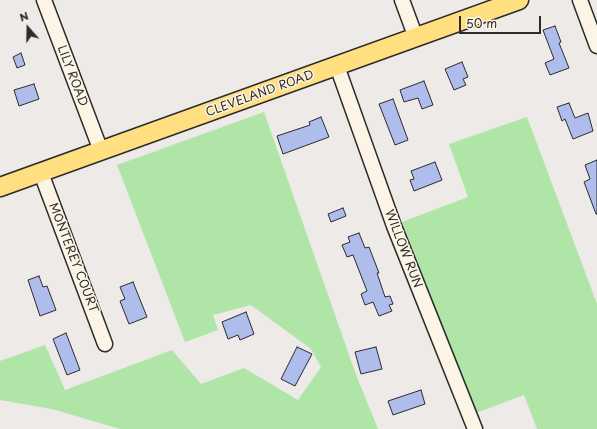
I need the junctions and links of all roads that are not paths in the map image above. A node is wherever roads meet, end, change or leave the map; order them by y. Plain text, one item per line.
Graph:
1 (44, 0) edge
2 (402, 0) edge
3 (519, 0) edge
4 (580, 0) edge
5 (416, 38) junction
6 (597, 46) edge
7 (337, 66) junction
8 (101, 151) junction
9 (41, 173) junction
10 (0, 187) edge
11 (105, 344) dead end
12 (475, 429) edge

1 - 8 street, LILY ROAD
2 - 5 street
3 - 5 main road, CLEVELAND ROAD
4 - 6 street
5 - 7 main road, CLEVELAND ROAD
7 - 8 main road, CLEVELAND ROAD
7 - 12 street, WILLOW RUN
8 - 9 main road, CLEVELAND ROAD
9 - 10 main road, CLEVELAND ROAD
9 - 11 street, MONTEREY COURT

